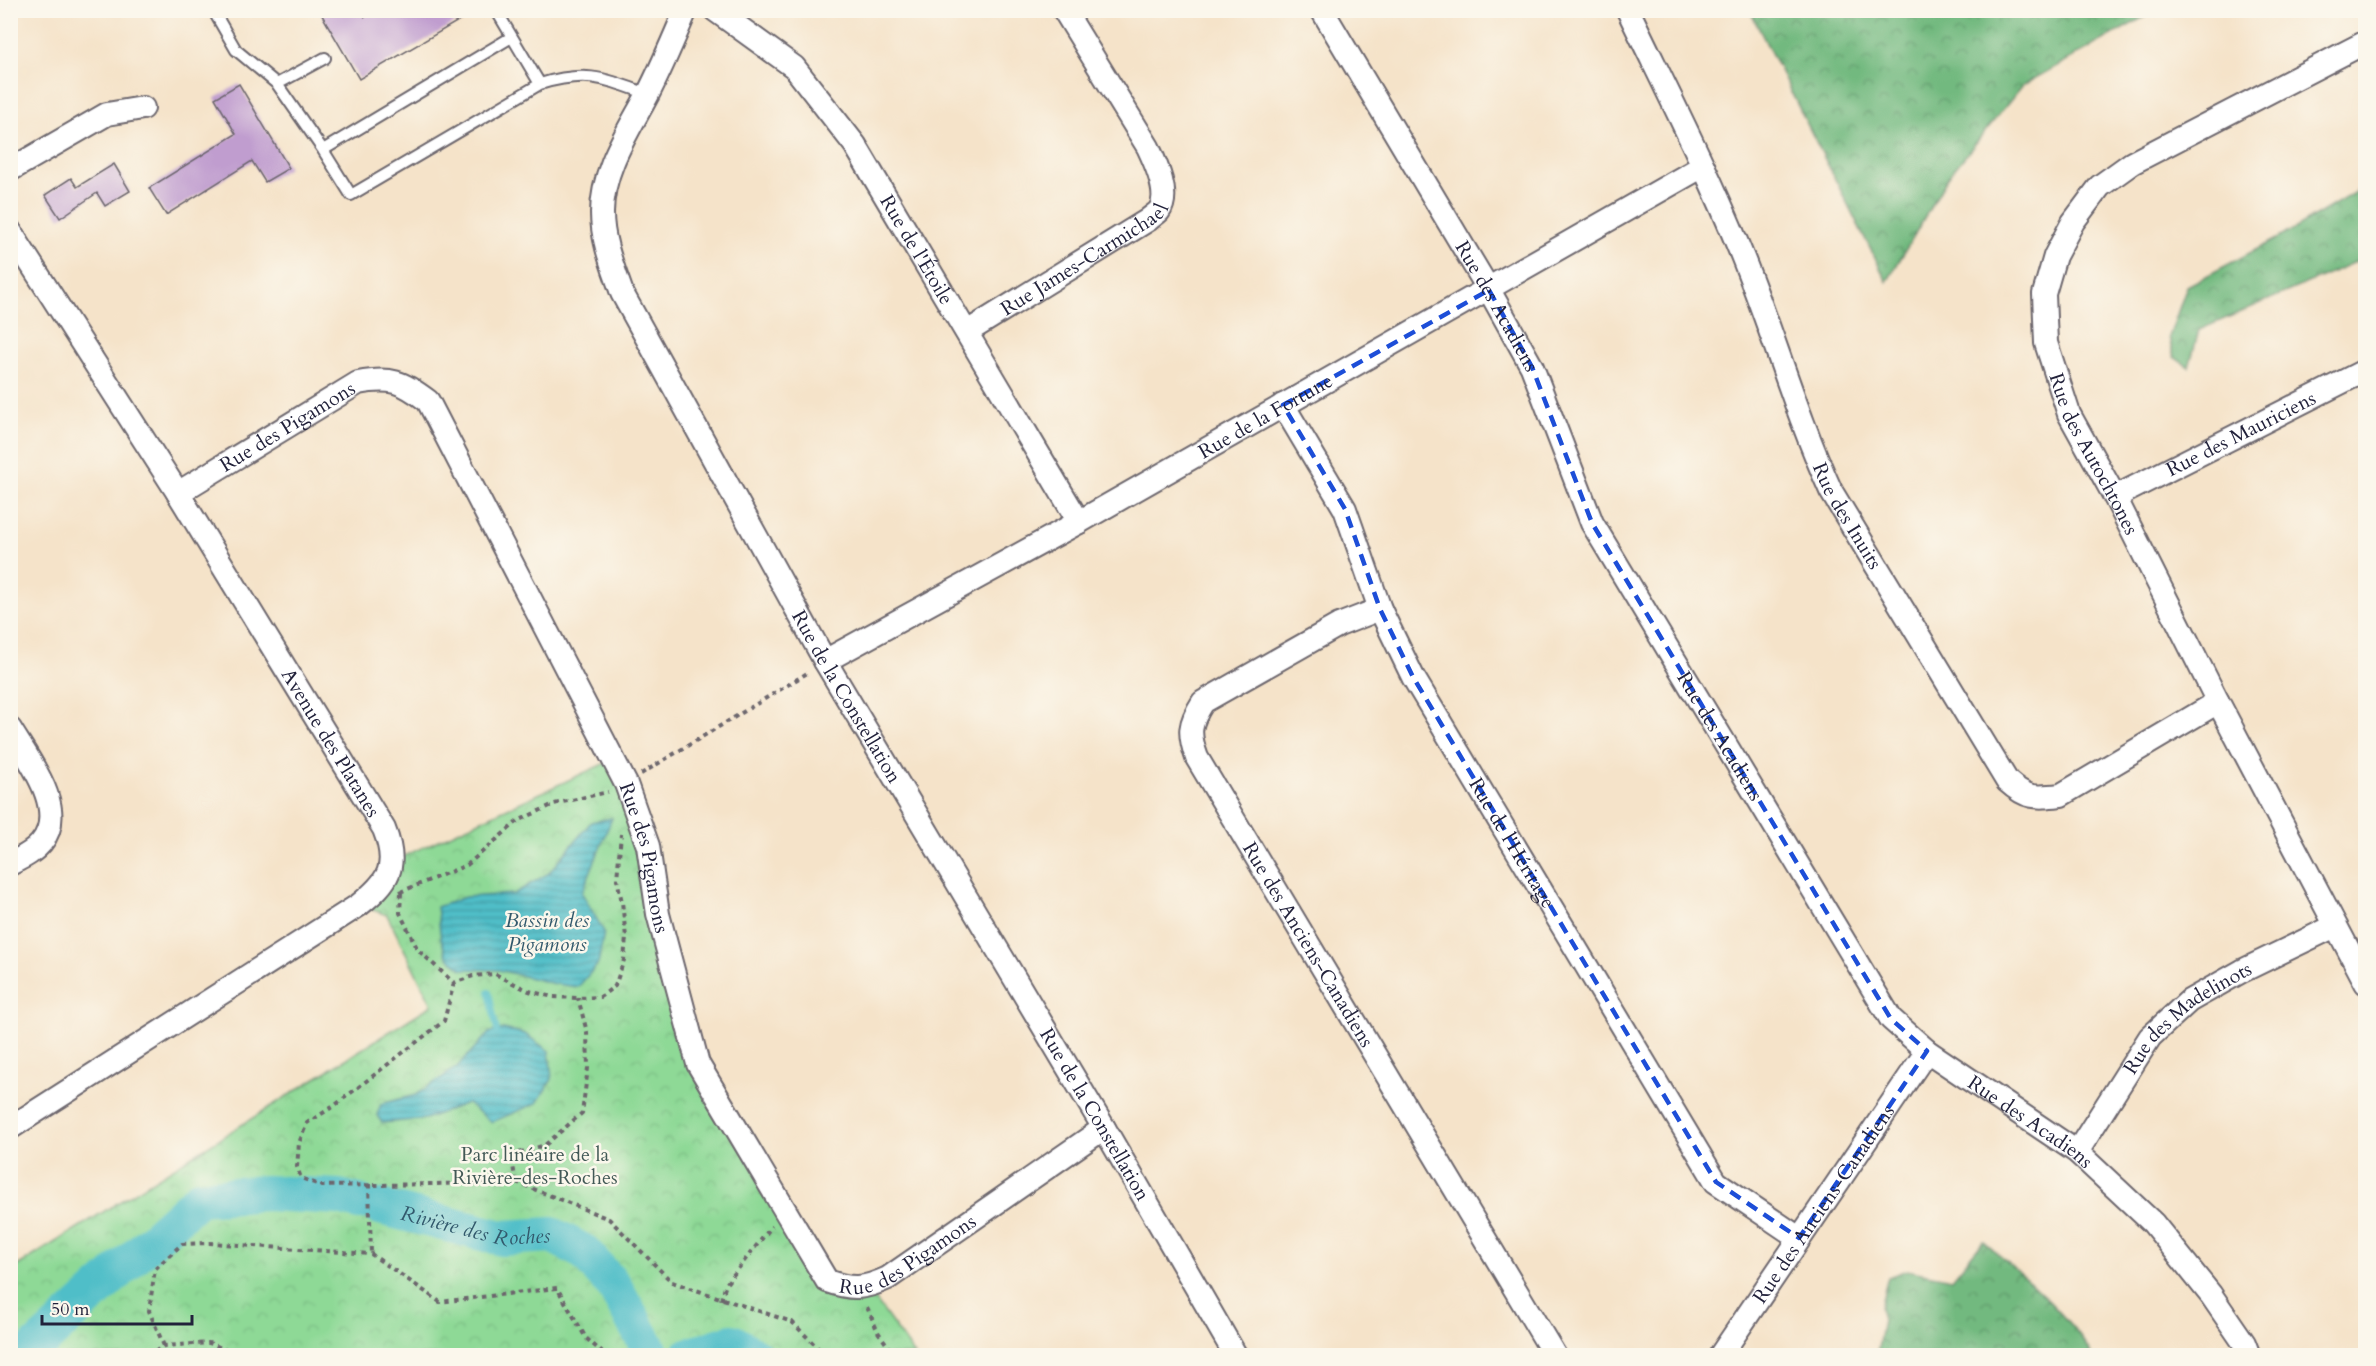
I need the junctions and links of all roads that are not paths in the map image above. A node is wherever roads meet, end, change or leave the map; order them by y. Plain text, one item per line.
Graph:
1 (213, 10) edge
2 (496, 10) edge
3 (686, 10) edge
4 (715, 10) edge
5 (1064, 10) edge
6 (1322, 10) edge
7 (1628, 10) edge
8 (510, 38) junction
9 (2366, 42) edge
10 (325, 58) dead end
11 (277, 84) junction
12 (540, 84) junction
13 (648, 94) junction
14 (142, 108) dead end
15 (323, 150) junction
16 (1702, 166) junction
17 (10, 170) edge
18 (10, 231) edge
19 (1489, 290) junction
20 (967, 332) junction
21 (2366, 370) edge
22 (1283, 405) junction
23 (178, 493) junction
24 (2115, 497) junction
25 (1079, 522) junction
26 (1380, 609) junction
27 (825, 662) junction
28 (2218, 702) junction
29 (10, 729) edge
30 (10, 864) edge
31 (2335, 926) junction
32 (2366, 983) edge
33 (1927, 1051) junction
34 (10, 1128) edge
35 (1104, 1128) junction
36 (2077, 1152) junction
37 (1798, 1239) junction
38 (1236, 1356) edge
39 (1555, 1356) edge
40 (1720, 1356) edge
41 (2249, 1356) edge

1 - 11 lane
2 - 8 lane
3 - 13 street, Rue de la Constellation
4 - 20 street, Rue de l'Étoile
5 - 20 street, Rue James-Carmichael
6 - 19 street, Rue des Acadiens
7 - 16 street, Rue des Inuits
8 - 12 lane
8 - 15 lane
9 - 24 street, Rue des Autochtones
10 - 11 lane
11 - 15 lane
12 - 13 lane
12 - 15 lane
13 - 27 street, Rue de la Constellation
14 - 17 street
16 - 19 street, Rue de la Fortune
16 - 28 street, Rue des Inuits
18 - 23 street, Avenue des Platanes
19 - 22 street, Rue de la Fortune
19 - 33 street, Rue des Acadiens
20 - 25 street, Rue de l'Étoile
21 - 24 street, Rue des Mauriciens
22 - 25 street, Rue de la Fortune
22 - 26 street, Rue de l'Héritage
23 - 34 street, Avenue des Platanes
23 - 35 street, Rue des Pigamons
24 - 28 street, Rue des Autochtones
25 - 27 street, Rue de la Fortune
26 - 37 street, Rue de l'Héritage
26 - 39 street, Rue des Anciens-Canadiens
27 - 35 street, Rue de la Constellation
28 - 31 street, Rue des Autochtones
29 - 30 street
31 - 32 street, Rue des Autochtones
31 - 36 street, Rue des Madelinots
33 - 36 street, Rue des Acadiens
33 - 37 street, Rue des Anciens-Canadiens
35 - 38 street, Rue de la Constellation
36 - 41 street, Rue des Acadiens
37 - 40 street, Rue des Anciens-Canadiens

